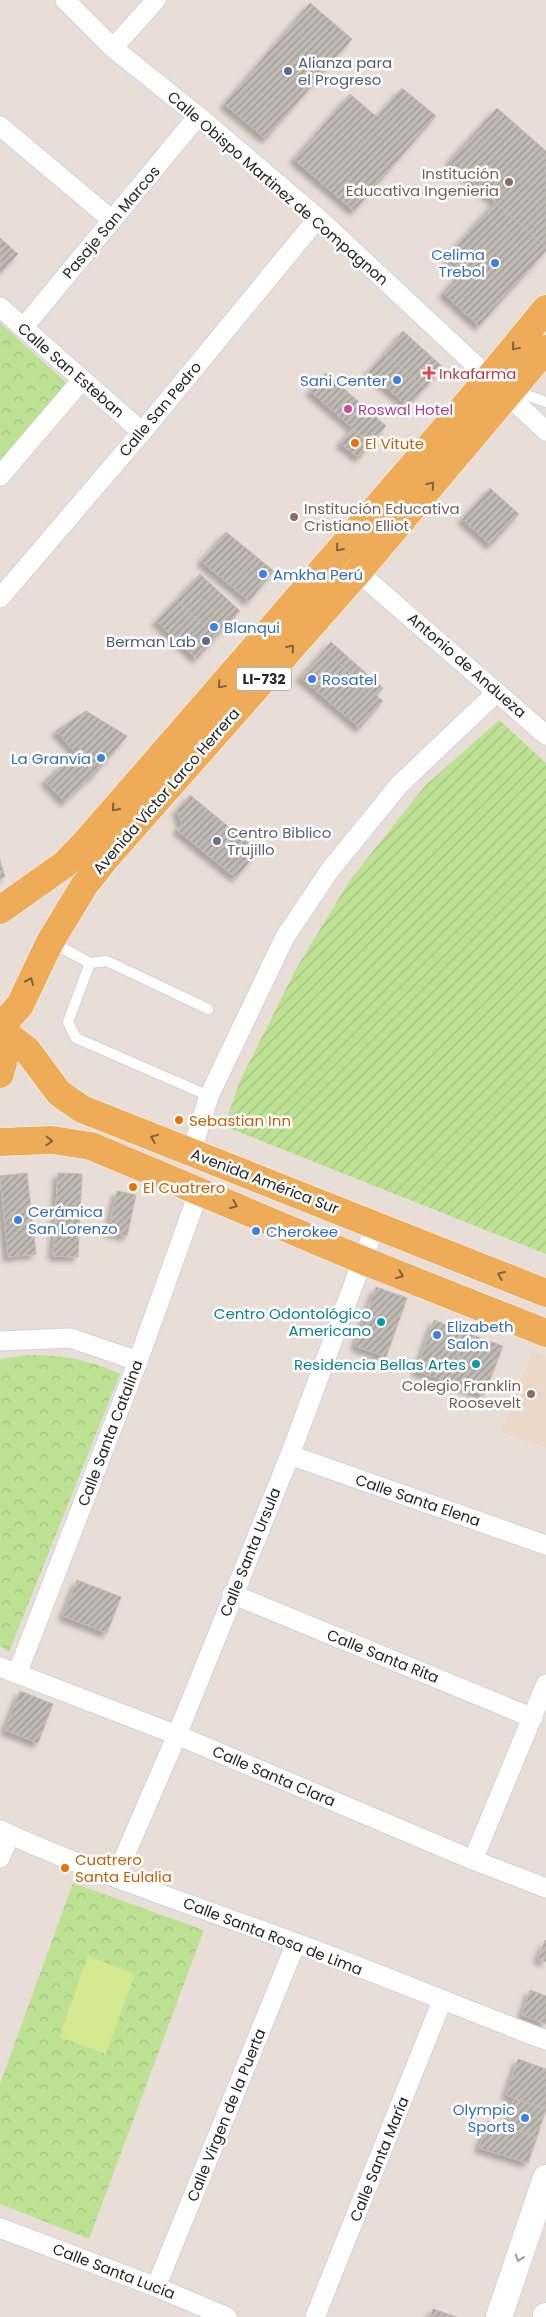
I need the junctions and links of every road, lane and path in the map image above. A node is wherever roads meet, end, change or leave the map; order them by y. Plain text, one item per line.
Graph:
1 (65, 0) edge
2 (156, 0) edge
3 (113, 48) junction
4 (198, 116) junction
5 (0, 126) edge
6 (318, 218) junction
7 (112, 220) junction
8 (0, 307) edge
9 (546, 309) edge
10 (23, 328) junction
11 (546, 350) edge
12 (82, 380) junction
13 (503, 387) junction
14 (546, 402) edge
15 (545, 429) edge
16 (142, 432) junction
17 (0, 476) edge
18 (358, 572) junction
19 (0, 598) edge
20 (497, 692) junction
21 (546, 735) edge
22 (95, 850) junction
23 (0, 910) edge
24 (50, 942) junction
25 (90, 963) junction
26 (208, 1008) dead end
27 (4, 1022) edge
28 (0, 1074) edge
29 (209, 1096) junction
30 (0, 1142) edge
31 (191, 1153) junction
32 (199, 1191) junction
33 (376, 1224) junction
34 (362, 1260) junction
35 (546, 1293) edge
36 (546, 1333) edge
37 (0, 1341) edge
38 (138, 1361) junction
39 (290, 1455) junction
40 (546, 1545) edge
41 (232, 1594) junction
42 (9, 1671) edge
43 (546, 1684) edge
44 (533, 1718) junction
45 (177, 1735) junction
46 (5, 1832) edge
47 (0, 1858) edge
48 (473, 1860) junction
49 (116, 1876) junction
50 (546, 1888) edge
51 (296, 1943) junction
52 (442, 2002) junction
53 (546, 2040) edge
54 (546, 2178) edge
55 (0, 2228) edge
56 (538, 2230) edge
57 (156, 2287) junction
58 (228, 2317) edge
59 (315, 2317) edge
60 (499, 2317) edge

1 - 3 street, Calle Obispo Martinez de Compagnon
2 - 3 street
3 - 4 street, Calle Obispo Martinez de Compagnon
4 - 6 street, Calle Obispo Martinez de Compagnon
4 - 7 street, Pasaje San Marcos
5 - 7 street
6 - 13 street, Calle Obispo Martinez de Compagnon
6 - 16 street, Calle San Pedro
7 - 10 street, Pasaje San Marcos
8 - 10 street, Calle San Esteban
9 -> 13 main road, Avenida Víctor Larco Herrera / LI-732
10 - 12 street, Calle San Esteban
11 - 13 main road, Avenida Víctor Larco Herrera / LI-732
12 - 16 street, Calle San Esteban
12 - 17 street
13 - 14 lane
13 - 15 street, Calle Obispo Martinez de Compagnon
18 -> 13 main road, Avenida Víctor Larco Herrera / LI-732
13 -> 22 main road, Avenida Víctor Larco Herrera / LI-732
16 - 19 street, Calle San Pedro
18 - 20 street, Antonio de Andueza
22 -> 18 main road, Avenida Víctor Larco Herrera / LI-732
20 - 21 street, Antonio de Andueza
20 - 29 street
22 - 23 main road, Avenida Víctor Larco Herrera / LI-732
22 - 24 main road, Avenida Víctor Larco Herrera / LI-732
24 - 25 lane
27 -> 24 main road, Avenida Víctor Larco Herrera / LI-732
25 - 26 lane
25 - 29 lane
27 - 28 main road
31 -> 27 main road, Avenida América Sur
29 - 31 street
30 -> 32 main road
31 - 33 main road, Avenida América Sur
32 -> 34 main road
32 - 38 street, Calle Santa Catalina
33 - 34 street, Calle Santa Ursula
35 -> 33 main road, Avenida América Sur
34 -> 36 main road
34 - 39 street, Calle Santa Ursula
37 - 38 street
38 - 42 street, Calle Santa Catalina
39 - 40 street, Calle Santa Elena
39 - 41 street, Calle Santa Ursula
41 - 44 street, Calle Santa Rita
41 - 45 street, Calle Santa Ursula
42 - 45 street, Calle Santa Clara
43 - 44 street
44 - 48 street
45 - 48 street, Calle Santa Clara
45 - 49 street, Calle Santa Ursula
46 - 47 street
46 - 49 street, Calle Santa Rosa de Lima
48 - 50 street, Calle Santa Clara
49 - 51 street, Calle Santa Rosa de Lima
51 - 52 street, Calle Santa Rosa de Lima
51 - 57 street, Calle Virgen de la Puerta
52 - 53 street, Calle Santa Rosa de Lima
52 - 59 street, Calle Santa María
54 - 56 street
55 - 57 street, Calle Santa Lucia
56 -> 60 street
57 - 58 street, Calle Santa Lucia

